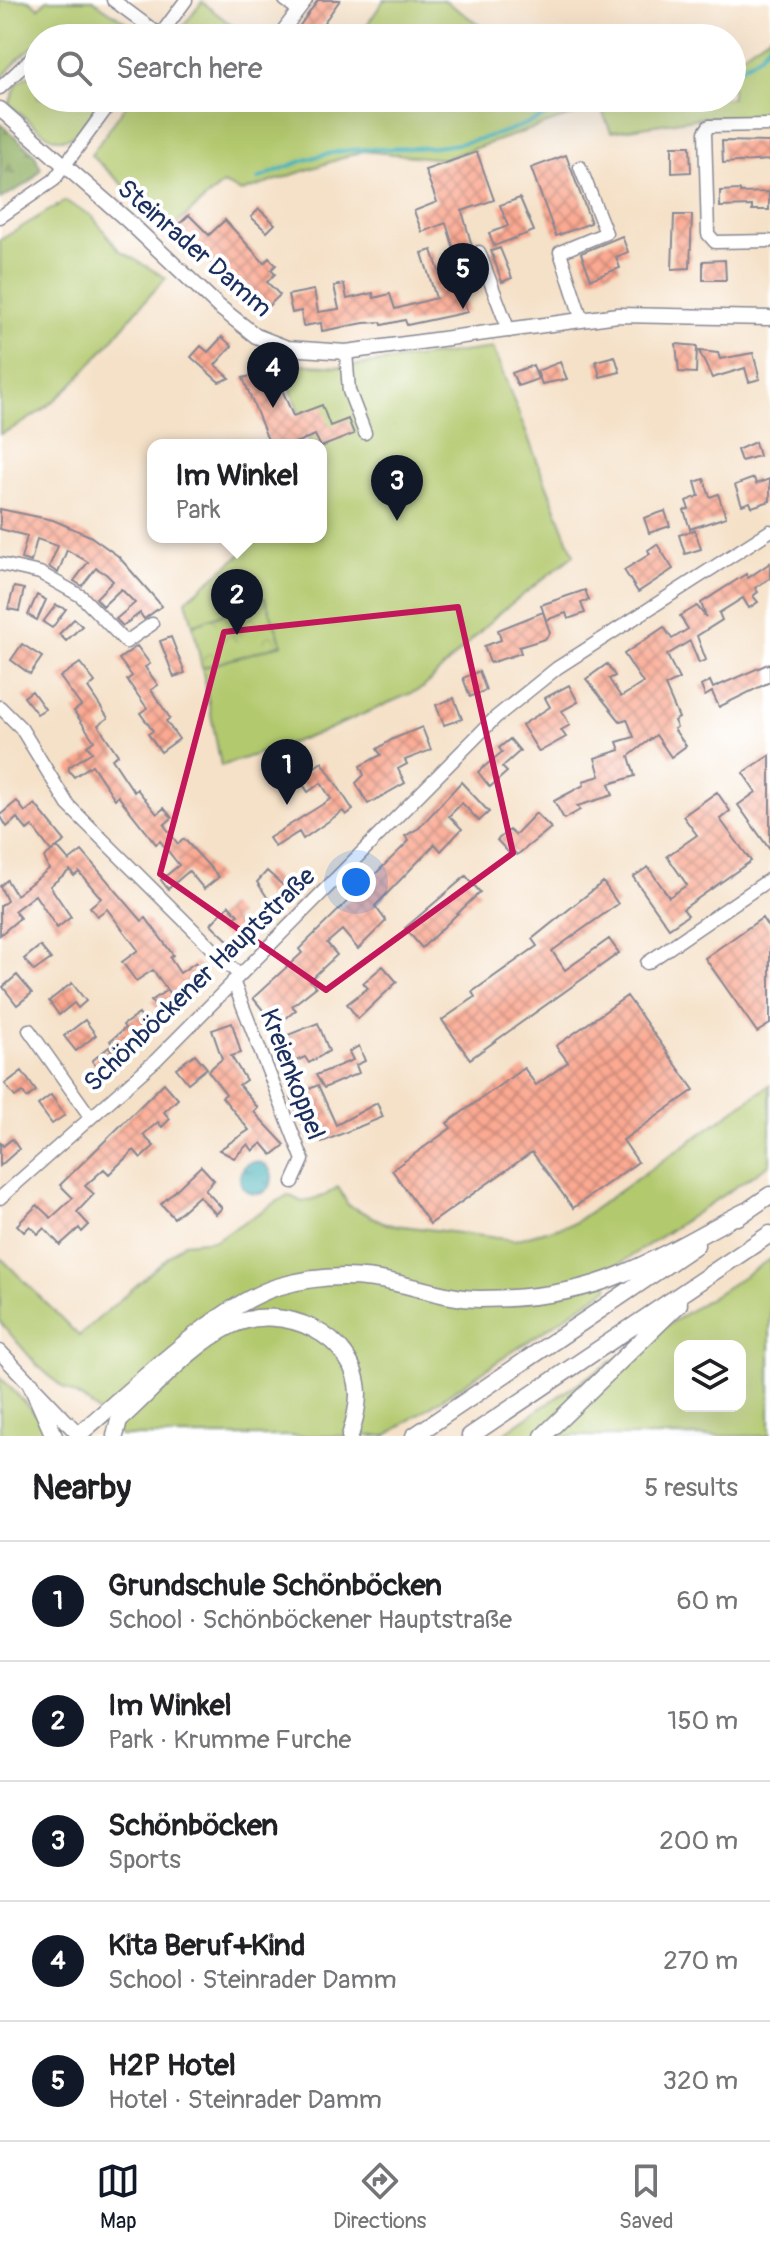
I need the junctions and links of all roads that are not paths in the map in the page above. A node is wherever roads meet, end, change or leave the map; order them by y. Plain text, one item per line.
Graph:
1 (113, 0) edge
2 (186, 0) edge
3 (285, 0) edge
4 (302, 5) edge
5 (144, 24) edge
6 (168, 24) edge
7 (288, 24) edge
8 (24, 68) edge
9 (0, 88) edge
10 (0, 109) edge
11 (104, 112) edge
12 (770, 125) edge
13 (580, 167) dead end
14 (64, 168) junction
15 (0, 217) edge
16 (770, 241) edge
17 (479, 252) dead end
18 (770, 318) edge
19 (582, 320) junction
20 (509, 331) junction
21 (346, 352) junction
22 (365, 433) dead end
23 (770, 531) edge
24 (0, 564) edge
25 (152, 624) dead end
26 (0, 707) edge
27 (770, 879) edge
28 (647, 963) dead end
29 (235, 978) junction
30 (29, 1030) dead end
31 (89, 1115) junction
32 (293, 1182) dead end
33 (770, 1195) edge
34 (0, 1198) edge
35 (746, 1211) junction
36 (770, 1234) edge
37 (702, 1280) junction
38 (0, 1352) edge
39 (31, 1384) junction
40 (79, 1435) edge
41 (54, 1436) edge
42 (115, 1436) edge
43 (350, 1436) edge
44 (414, 1436) edge
45 (470, 1436) edge
46 (543, 1436) edge

1 - 5 street
2 - 6 street
3 - 4 street
4 - 7 street
8 - 9 street
10 - 14 main road, Steinrader Damm
11 - 14 street
12 - 16 street
13 - 19 street
14 - 15 street
14 - 21 main road, Steinrader Damm
17 - 20 street
18 - 19 main road, Steinrader Damm
19 - 20 main road, Steinrader Damm
20 - 21 main road, Steinrader Damm
21 - 22 street
23 - 29 street, Schönböckener Hauptstraße
24 - 25 street
26 - 29 street
27 - 28 street
29 - 31 street, Schönböckener Hauptstraße
29 - 32 street, Kreienkoppel
30 - 31 street
31 - 34 street, Schönböckener Hauptstraße
33 - 35 highway
35 - 40 highway
35 - 44 highway
36 - 37 highway
37 - 45 highway
37 - 46 highway
38 - 39 main road
39 - 40 main road
39 - 41 highway
42 - 43 highway

